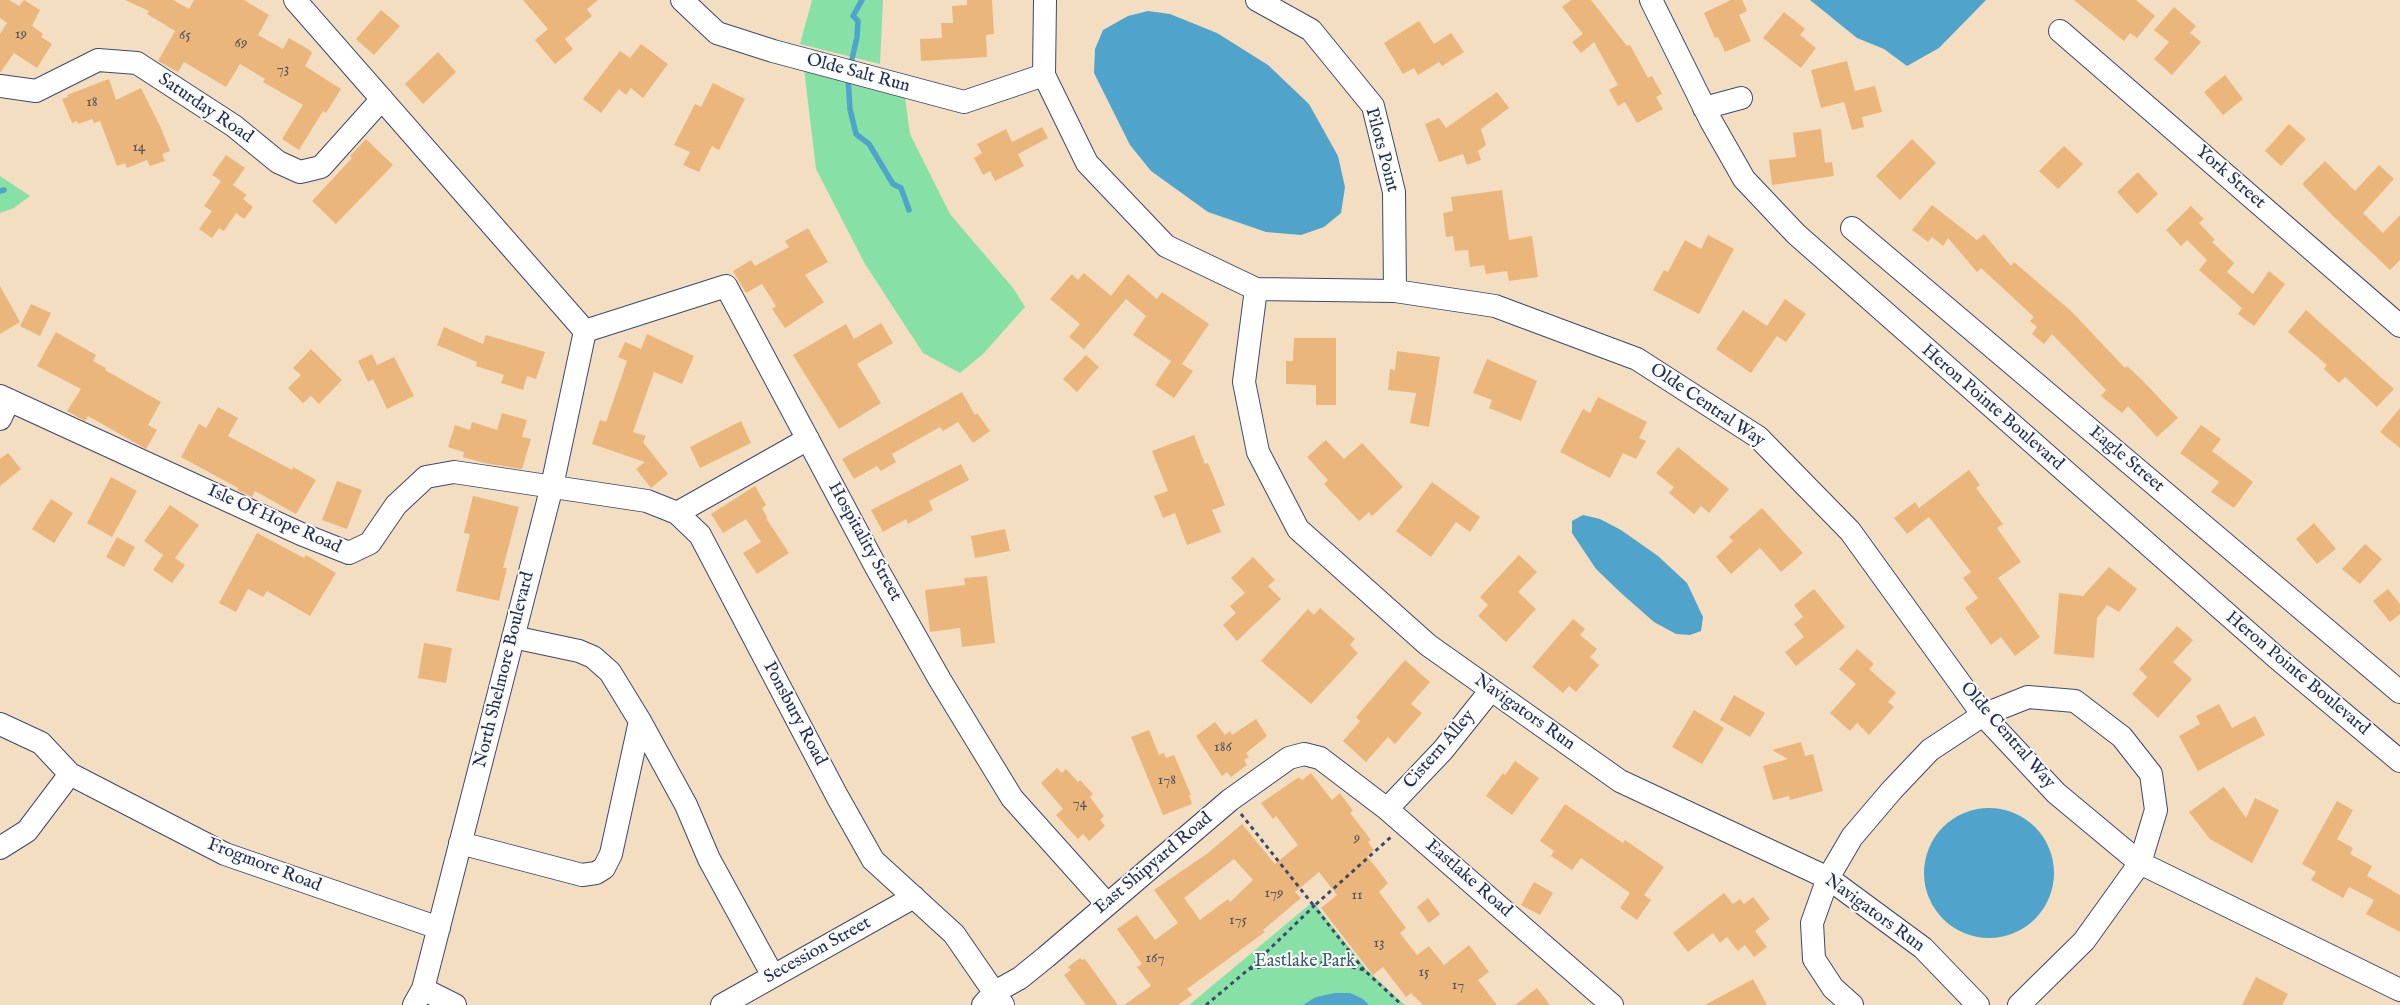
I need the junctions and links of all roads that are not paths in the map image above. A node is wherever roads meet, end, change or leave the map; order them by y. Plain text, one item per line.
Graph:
1 (295, 0) edge
2 (682, 0) edge
3 (1045, 0) edge
4 (1257, 0) edge
5 (1651, 0) edge
6 (2060, 31) dead end
7 (1044, 75) junction
8 (0, 86) edge
9 (1741, 98) dead end
10 (382, 99) junction
11 (1704, 108) junction
12 (1852, 228) dead end
13 (1256, 289) junction
14 (1395, 291) junction
15 (2400, 326) edge
16 (585, 331) junction
17 (3, 405) edge
18 (808, 439) junction
19 (552, 486) junction
20 (677, 513) junction
21 (513, 637) junction
22 (1491, 690) junction
23 (2400, 692) edge
24 (1983, 715) junction
25 (640, 721) junction
26 (0, 724) edge
27 (1320, 758) joint
28 (2400, 761) edge
29 (70, 774) junction
30 (1387, 809) junction
31 (460, 843) junction
32 (0, 848) edge
33 (2140, 862) junction
34 (1828, 878) junction
35 (914, 897) junction
36 (1107, 904) junction
37 (439, 928) junction
38 (773, 976) junction
39 (2400, 990) edge
40 (418, 997) edge
41 (994, 1001) edge
42 (455, 1005) edge
43 (722, 1005) edge
44 (1612, 1005) edge
45 (1852, 1005) edge
46 (1978, 1005) edge
47 (2018, 1005) edge

1 - 10 street
2 - 7 street, Olde Salt Run
3 - 7 street, Olde Central Way
4 - 14 street, Pilots Point
5 - 11 street, Heron Pointe Boulevard
6 - 15 street, York Street
7 - 13 street, Olde Central Way
8 - 10 street, Saturday Road
9 - 11 street
10 - 16 street
11 - 28 street, Heron Pointe Boulevard
12 - 23 street, Eagle Street
13 - 14 street, Olde Central Way
13 - 22 street, Navigators Run
14 - 24 street, Olde Central Way
16 - 18 street, Hospitality Street
16 - 19 street, North Shelmore Boulevard
17 - 19 street, Isle Of Hope Road
18 - 20 street
18 - 36 street, Hospitality Street
19 - 20 street, Ponsbury Road
19 - 21 street, North Shelmore Boulevard
20 - 35 street, Ponsbury Road
21 - 25 street
21 - 31 street, North Shelmore Boulevard
22 - 30 street, Cistern Alley
22 - 34 street, Navigators Run
24 - 33 street, Olde Central Way
24 - 33 street
24 - 34 street
25 - 31 street
25 - 38 street
26 - 29 street, Frogmore Road
27 - 30 street, Eastlake Road
27 - 36 street, East Shipyard Road
29 - 32 street
29 - 37 street, Frogmore Road
30 - 44 street, Eastlake Road
31 - 37 street, North Shelmore Boulevard
33 - 39 street, Olde Central Way
33 - 47 street
34 - 45 street
34 - 46 street, Navigators Run
35 - 38 street, Secession Street
35 - 41 street, Ponsbury Road
36 - 41 street, East Shipyard Road
37 - 40 street, North Shelmore Boulevard
38 - 43 street, Secession Street
40 - 42 street

